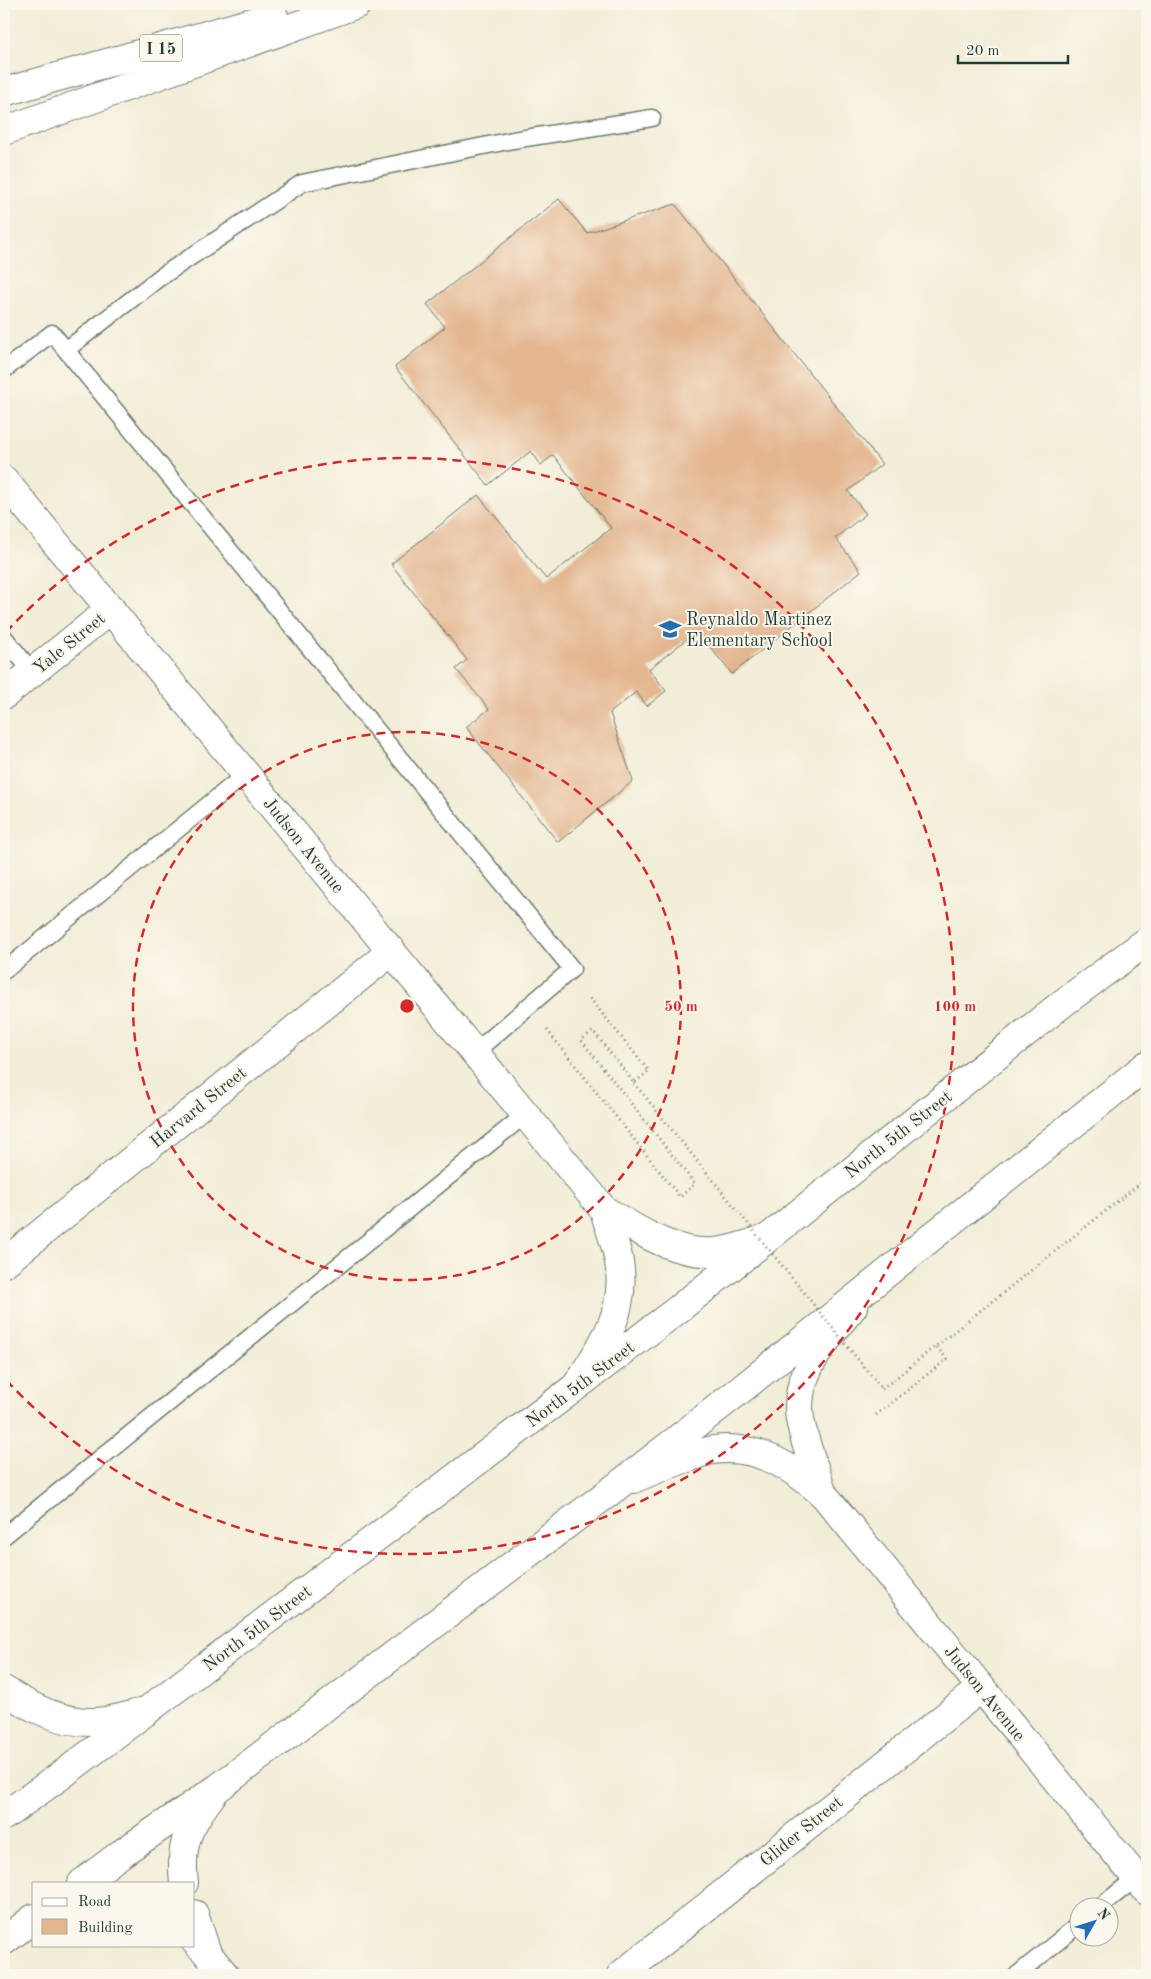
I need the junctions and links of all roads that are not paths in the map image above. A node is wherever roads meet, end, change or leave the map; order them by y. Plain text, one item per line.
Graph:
1 (318, 4) edge
2 (357, 4) edge
3 (4, 92) edge
4 (652, 118) dead end
5 (4, 131) edge
6 (66, 350) junction
7 (4, 370) edge
8 (4, 480) edge
9 (110, 609) junction
10 (4, 637) edge
11 (32, 672) junction
12 (4, 695) edge
13 (246, 774) junction
14 (1147, 941) edge
15 (392, 951) junction
16 (4, 971) edge
17 (475, 1052) junction
18 (1147, 1065) edge
19 (526, 1114) junction
20 (604, 1210) junction
21 (766, 1239) junction
22 (4, 1263) edge
23 (869, 1286) junction
24 (575, 1387) junction
25 (620, 1484) junction
26 (824, 1495) junction
27 (4, 1536) edge
28 (981, 1688) junction
29 (4, 1690) edge
30 (147, 1711) junction
31 (218, 1788) junction
32 (4, 1816) edge
33 (83, 1882) edge
34 (184, 1882) edge
35 (1142, 1884) edge
36 (1118, 1897) edge
37 (195, 1920) edge
38 (31, 1921) edge
39 (1068, 1933) edge
40 (4, 1941) edge
41 (200, 1947) edge
42 (225, 1975) edge
43 (621, 1975) edge
44 (1017, 1975) edge

1 - 3 main road, I 15
2 - 5 main road
4 - 6 lane
6 - 7 lane
6 - 17 lane
8 - 9 main road, Judson Avenue
9 - 11 main road, Yale Street
9 - 13 main road, Judson Avenue
10 - 11 lane
11 - 12 main road, Yale Street
13 - 15 main road, Judson Avenue
13 - 16 lane
14 - 21 main road, North 5th Street
15 - 17 main road, Judson Avenue
15 - 22 main road, Harvard Street
17 - 19 main road, Judson Avenue
18 - 23 main road
19 - 20 main road, Judson Avenue
19 - 27 lane
20 - 21 main road, Judson Avenue
20 - 24 main road, Judson Avenue
21 - 24 main road, North 5th Street
23 - 25 main road
23 - 26 main road, Judson Avenue
24 - 30 main road, North 5th Street
25 - 26 main road, Judson Avenue
25 - 31 main road
26 - 28 main road, Judson Avenue
28 - 35 main road, Judson Avenue
28 - 43 main road, Glider Street
29 - 30 main road
30 - 32 main road, North 5th Street
31 - 33 main road
31 - 34 main road
35 - 36 lane
37 - 41 main road
38 - 40 main road
39 - 44 lane
41 - 42 main road

